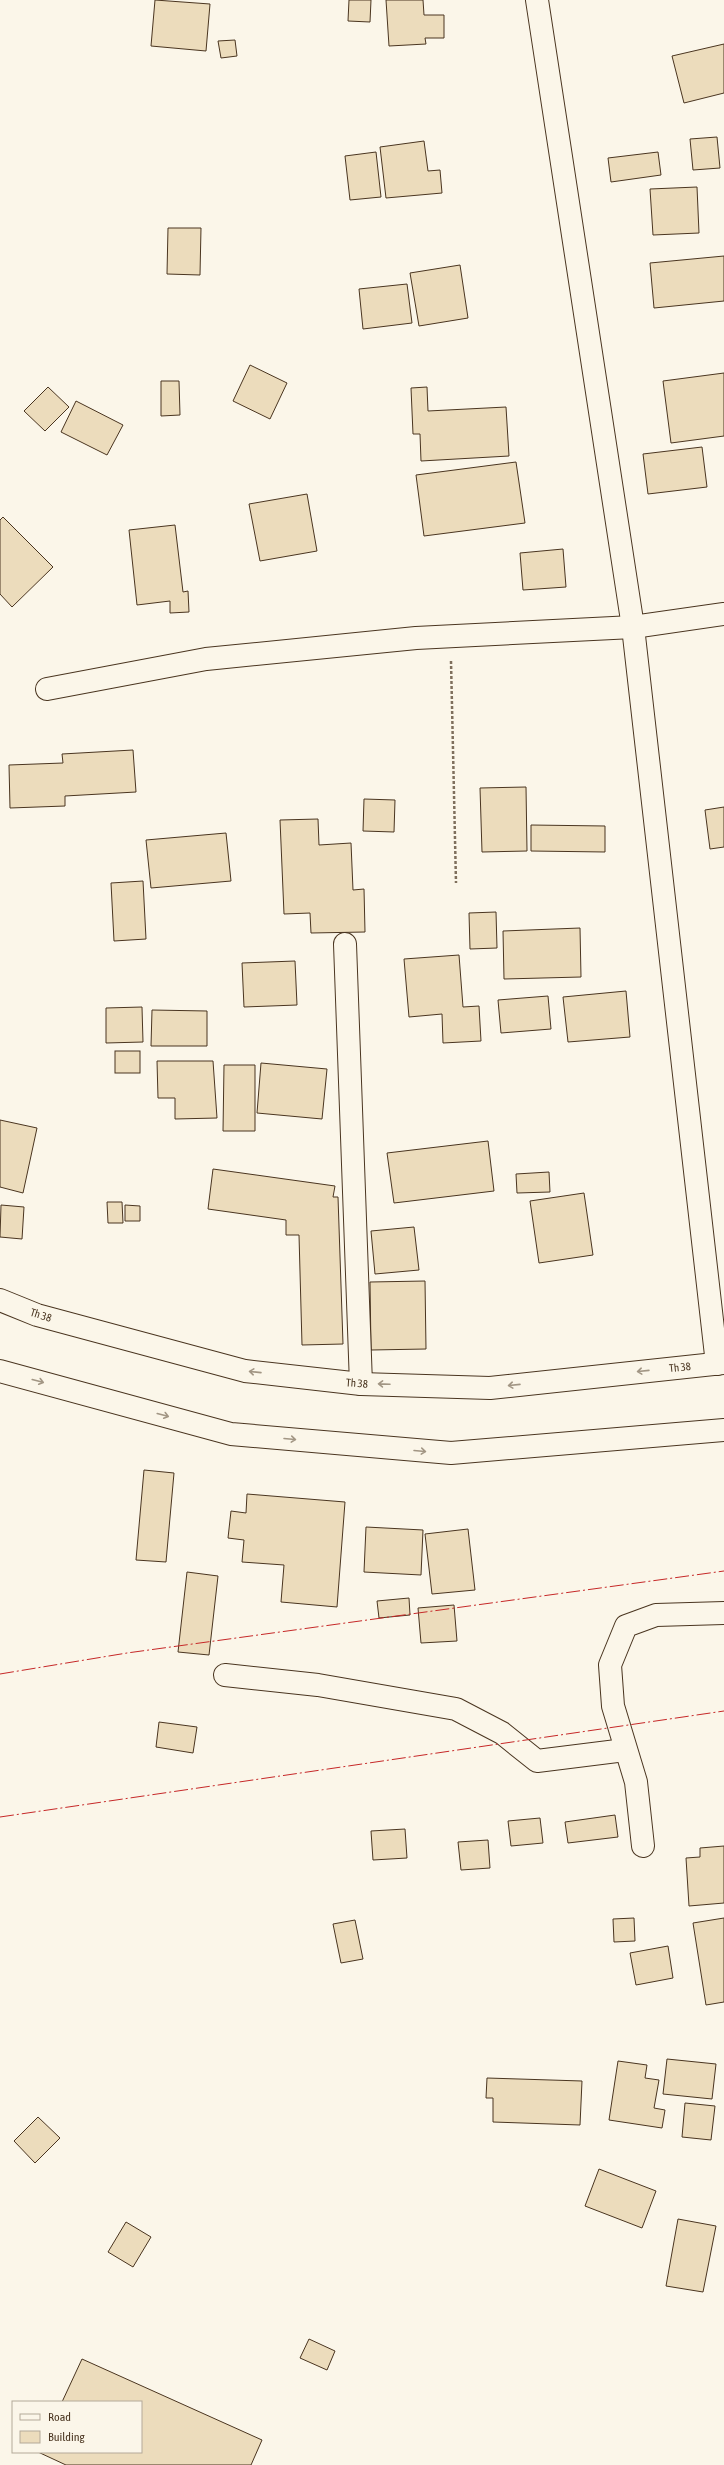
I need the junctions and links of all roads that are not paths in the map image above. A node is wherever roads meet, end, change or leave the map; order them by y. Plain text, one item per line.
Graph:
1 (537, 0) edge
2 (724, 614) edge
3 (633, 627) junction
4 (47, 690) dead end
5 (345, 944) dead end
6 (0, 1300) edge
7 (721, 1363) edge
8 (0, 1371) edge
9 (362, 1384) junction
10 (724, 1430) edge
11 (724, 1613) edge
12 (225, 1675) dead end
13 (626, 1750) junction
14 (643, 1846) dead end

1 - 3 street
2 - 3 street
3 - 4 street
3 - 7 street
5 - 9 street
9 -> 6 street, Th 38
7 -> 9 street, Th 38
8 -> 10 street
11 - 13 street
12 - 13 street
13 - 14 street

